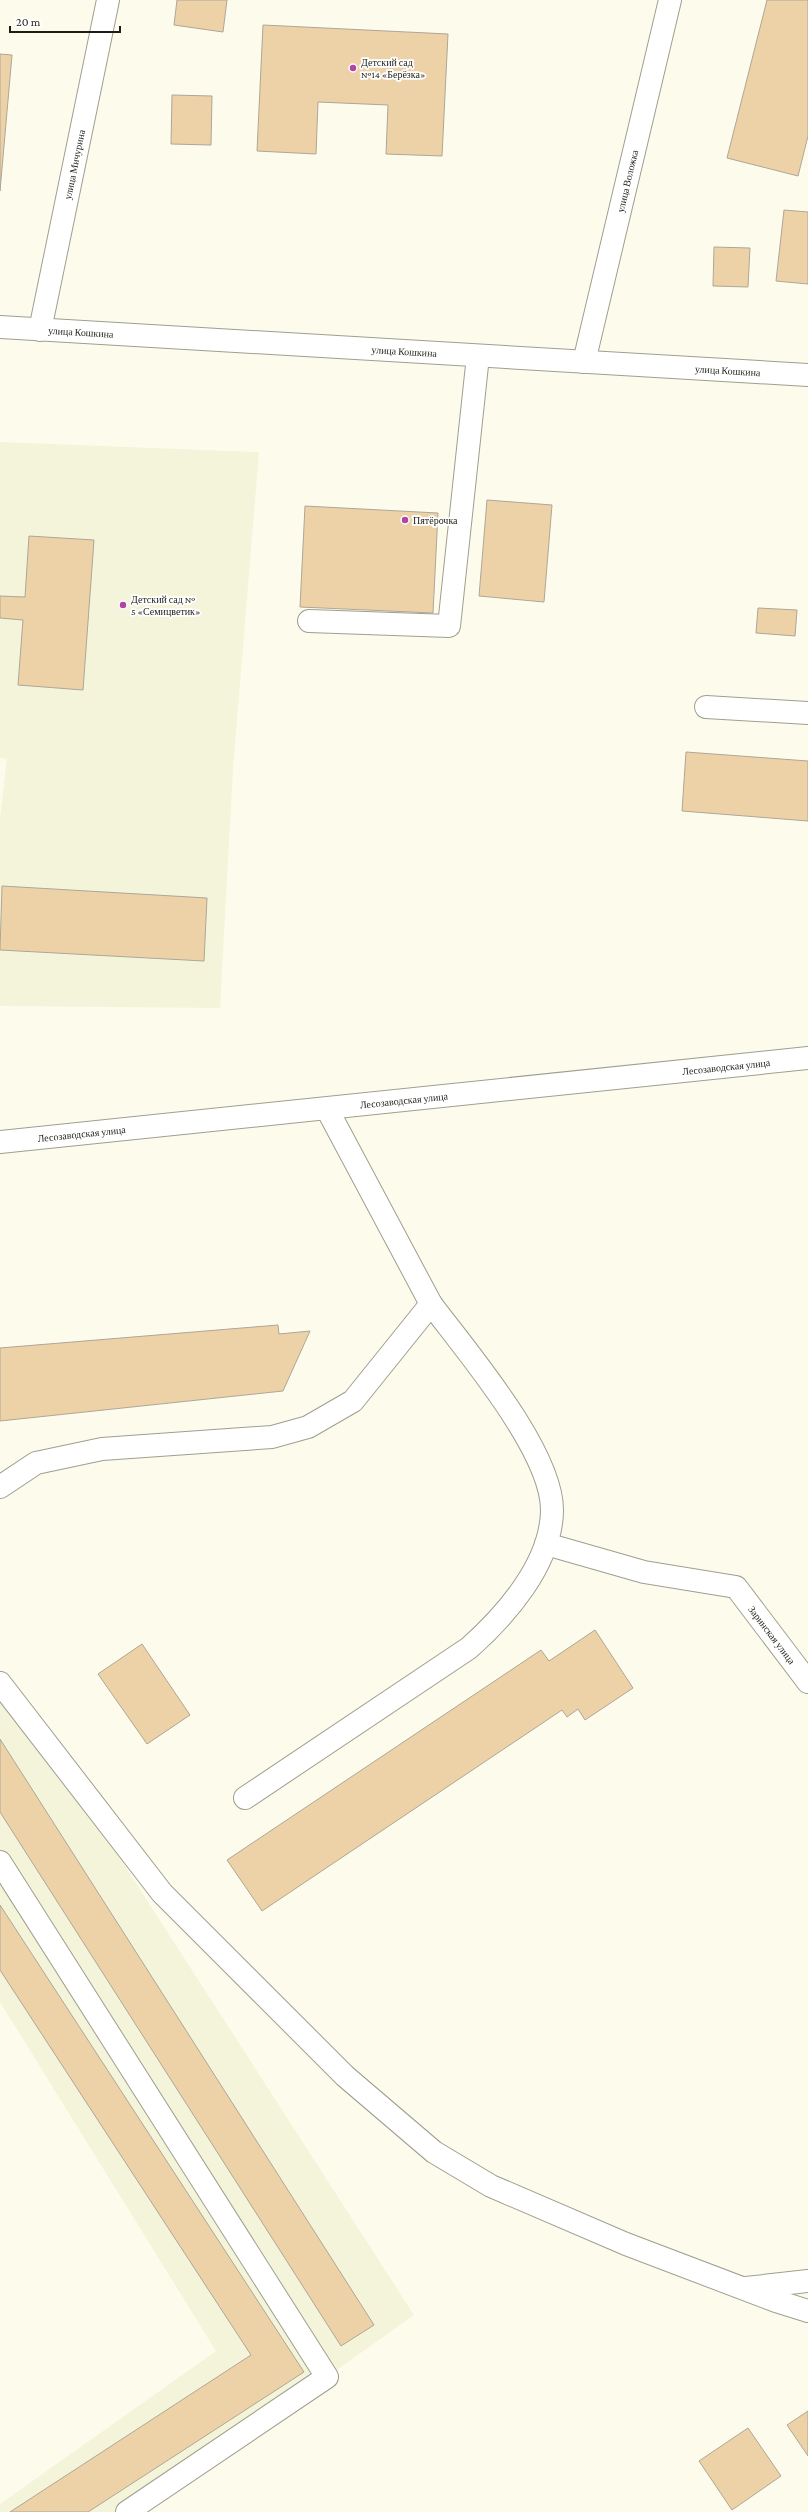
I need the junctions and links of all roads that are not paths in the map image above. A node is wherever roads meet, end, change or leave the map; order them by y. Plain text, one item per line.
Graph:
1 (108, 0) edge
2 (670, 0) edge
3 (0, 327) edge
4 (40, 330) junction
5 (478, 356) junction
6 (584, 362) junction
7 (808, 375) edge
8 (309, 621) dead end
9 (706, 707) dead end
10 (808, 713) edge
11 (808, 1058) edge
12 (327, 1108) junction
13 (0, 1125) edge
14 (28, 1140) junction
15 (0, 1142) edge
16 (431, 1304) junction
17 (0, 1487) edge
18 (546, 1544) junction
19 (808, 1682) edge
20 (0, 1684) edge
21 (245, 1798) dead end
22 (0, 1862) edge
23 (808, 2281) edge
24 (743, 2288) junction
25 (808, 2311) edge
26 (127, 2512) edge

1 - 4 street, улица Мичурина
2 - 6 street, улица Воложка
3 - 4 street, улица Кошкина
4 - 5 street, улица Кошкина
5 - 6 street, улица Кошкина
5 - 8 street
6 - 7 street, улица Кошкина
9 - 10 street
11 - 12 street, Лесозаводская улица
12 - 14 street, Лесозаводская улица
12 - 16 street
13 - 14 street
14 - 15 street, Лесозаводская улица
16 - 17 street
16 - 18 street
18 - 19 street, Заринская улица
18 - 21 street
20 - 24 street
22 - 26 street
23 - 24 street
24 - 25 street

